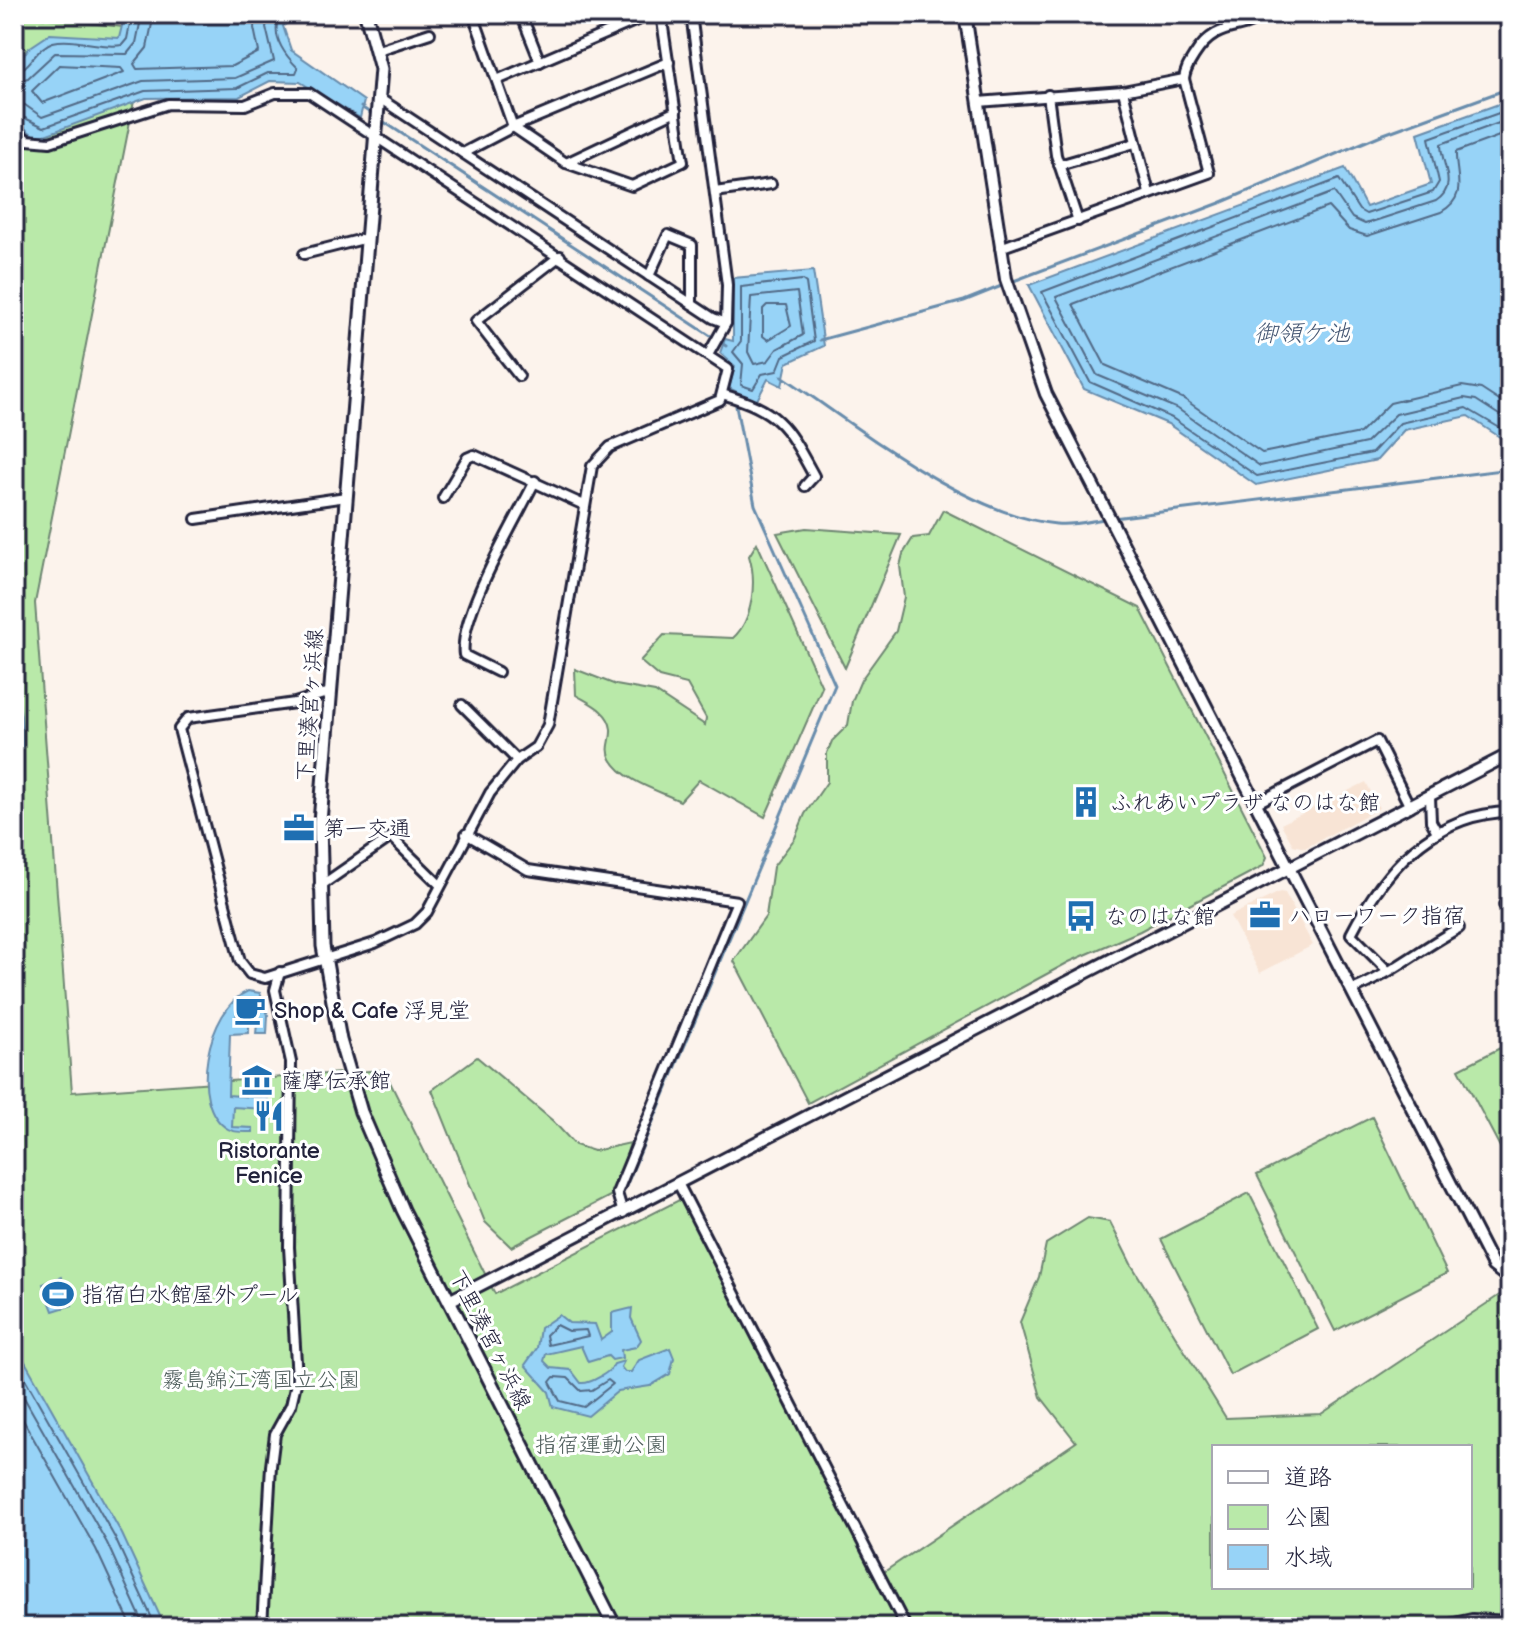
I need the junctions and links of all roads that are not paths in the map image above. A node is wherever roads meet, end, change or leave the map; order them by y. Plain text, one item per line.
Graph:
1 (366, 14) edge
2 (473, 14) edge
3 (521, 14) edge
4 (651, 14) edge
5 (661, 14) edge
6 (691, 14) edge
7 (965, 14) edge
8 (1261, 14) edge
9 (430, 33) dead end
10 (378, 50) junction
11 (540, 62) junction
12 (669, 62) junction
13 (1184, 79) junction
14 (497, 80) junction
15 (1123, 91) junction
16 (1048, 95) junction
17 (379, 98) junction
18 (978, 102) junction
19 (676, 111) junction
20 (513, 127) junction
21 (14, 128) edge
22 (375, 134) junction
23 (1135, 143) junction
24 (463, 153) junction
25 (566, 163) junction
26 (1059, 165) junction
27 (771, 184) dead end
28 (715, 192) junction
29 (1149, 193) junction
30 (1078, 221) junction
31 (367, 238) junction
32 (1000, 248) junction
33 (304, 254) dead end
34 (560, 256) junction
35 (649, 276) junction
36 (692, 304) junction
37 (724, 327) junction
38 (709, 353) junction
39 (519, 376) dead end
40 (722, 394) junction
41 (535, 481) junction
42 (805, 486) dead end
43 (346, 497) junction
44 (443, 498) dead end
45 (584, 505) junction
46 (196, 519) dead end
47 (498, 672) dead end
48 (330, 692) junction
49 (462, 705) dead end
50 (1510, 754) edge
51 (517, 760) junction
52 (1430, 797) junction
53 (1255, 804) junction
54 (1410, 807) junction
55 (1510, 812) edge
56 (1437, 832) junction
57 (466, 834) junction
58 (1289, 869) junction
59 (440, 885) junction
60 (319, 887) junction
61 (1459, 928) dead end
62 (325, 959) junction
63 (1388, 971) junction
64 (280, 972) junction
65 (1352, 990) junction
66 (679, 1185) junction
67 (623, 1213) junction
68 (1510, 1275) edge
69 (449, 1301) junction
70 (1510, 1621) edge
71 (262, 1627) edge
72 (615, 1627) edge
73 (906, 1627) edge
74 (1435, 1627) edge

1 - 10 main road, 下里湊宮ヶ浜線
2 - 14 street
3 - 11 street
4 - 11 street
5 - 12 street
6 - 28 street
7 - 18 street
8 - 13 street
9 - 10 street
10 - 17 main road, 下里湊宮ヶ浜線
11 - 14 street
12 - 19 street
12 - 20 street
13 - 15 street
13 - 29 street
14 - 20 street
15 - 16 street
15 - 23 street
16 - 18 street
16 - 26 street
17 - 22 main road, 下里湊宮ヶ浜線
17 - 24 street
18 - 32 street
19 - 25 street
19 - 25 street
20 - 24 street
20 - 25 street
21 - 22 street
22 - 31 main road, 下里湊宮ヶ浜線
22 - 34 street
23 - 26 street
23 - 29 street
24 - 35 street
26 - 30 street
27 - 28 street
28 - 37 street
29 - 30 street
30 - 32 street
31 - 33 street
31 - 43 main road, 下里湊宮ヶ浜線
32 - 53 street
34 - 38 street
34 - 39 street
35 - 36 street
35 - 36 street
36 - 37 street
37 - 38 street
38 - 40 street
40 - 42 street
40 - 45 street
41 - 44 street
41 - 45 street
41 - 47 street
43 - 46 street
43 - 48 main road, 下里湊宮ヶ浜線
45 - 51 street
48 - 60 main road, 下里湊宮ヶ浜線
48 - 64 street
49 - 51 street
50 - 52 street
51 - 57 street
52 - 54 street
52 - 56 street
53 - 54 street
53 - 58 street
54 - 58 street
55 - 56 street
56 - 63 street
57 - 59 street
57 - 67 street
58 - 65 street
58 - 66 street
59 - 60 street
59 - 62 street
60 - 62 main road, 下里湊宮ヶ浜線
61 - 63 street
62 - 64 street
62 - 69 main road, 下里湊宮ヶ浜線
63 - 65 street
64 - 71 street
65 - 68 street
66 - 67 street
66 - 73 street
67 - 69 street
69 - 72 main road, 下里湊宮ヶ浜線
70 - 74 street

